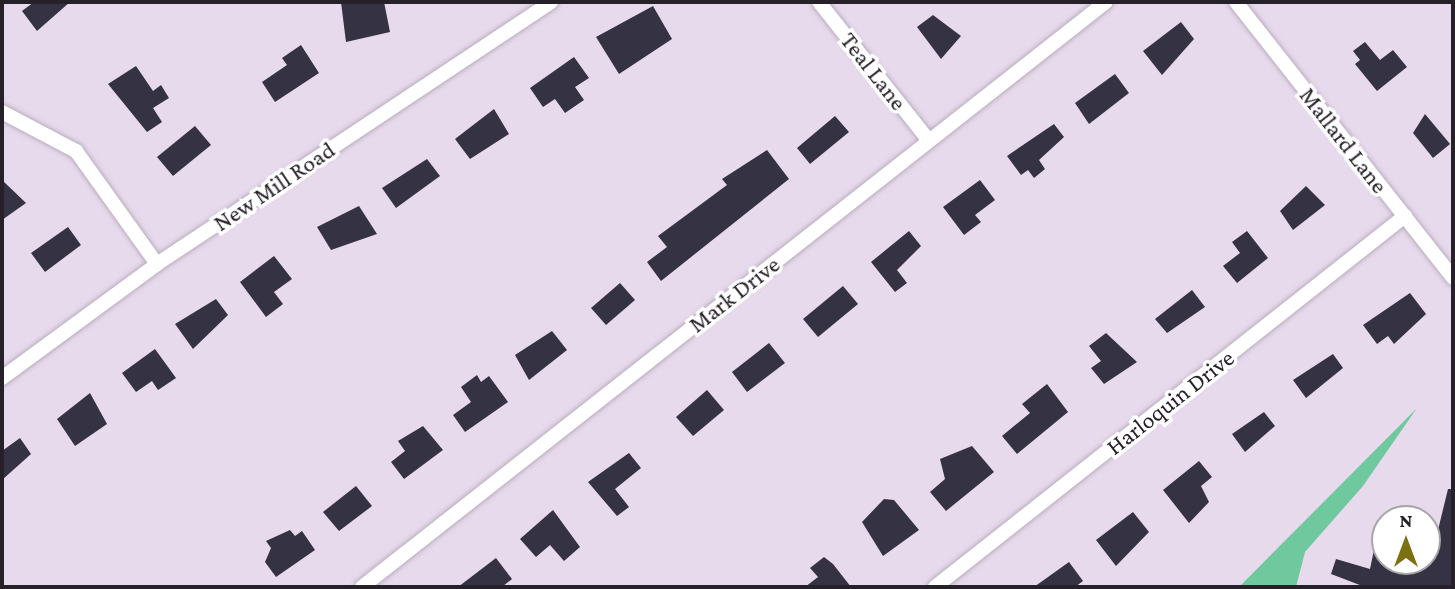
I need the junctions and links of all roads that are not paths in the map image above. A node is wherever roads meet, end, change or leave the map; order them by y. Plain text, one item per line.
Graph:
1 (551, 2) edge
2 (819, 2) edge
3 (1106, 2) edge
4 (1236, 2) edge
5 (2, 113) edge
6 (929, 141) junction
7 (1405, 216) junction
8 (157, 264) junction
9 (1453, 278) edge
10 (2, 378) edge
11 (362, 587) edge
12 (935, 587) edge

1 - 8 street, New Mill Road
2 - 6 street, Teal Lane
3 - 6 street, Mark Drive
4 - 7 street, Mallard Lane
5 - 8 street
6 - 11 street, Mark Drive
7 - 9 street, Mallard Lane
7 - 12 street, Harloquin Drive
8 - 10 street, New Mill Road

